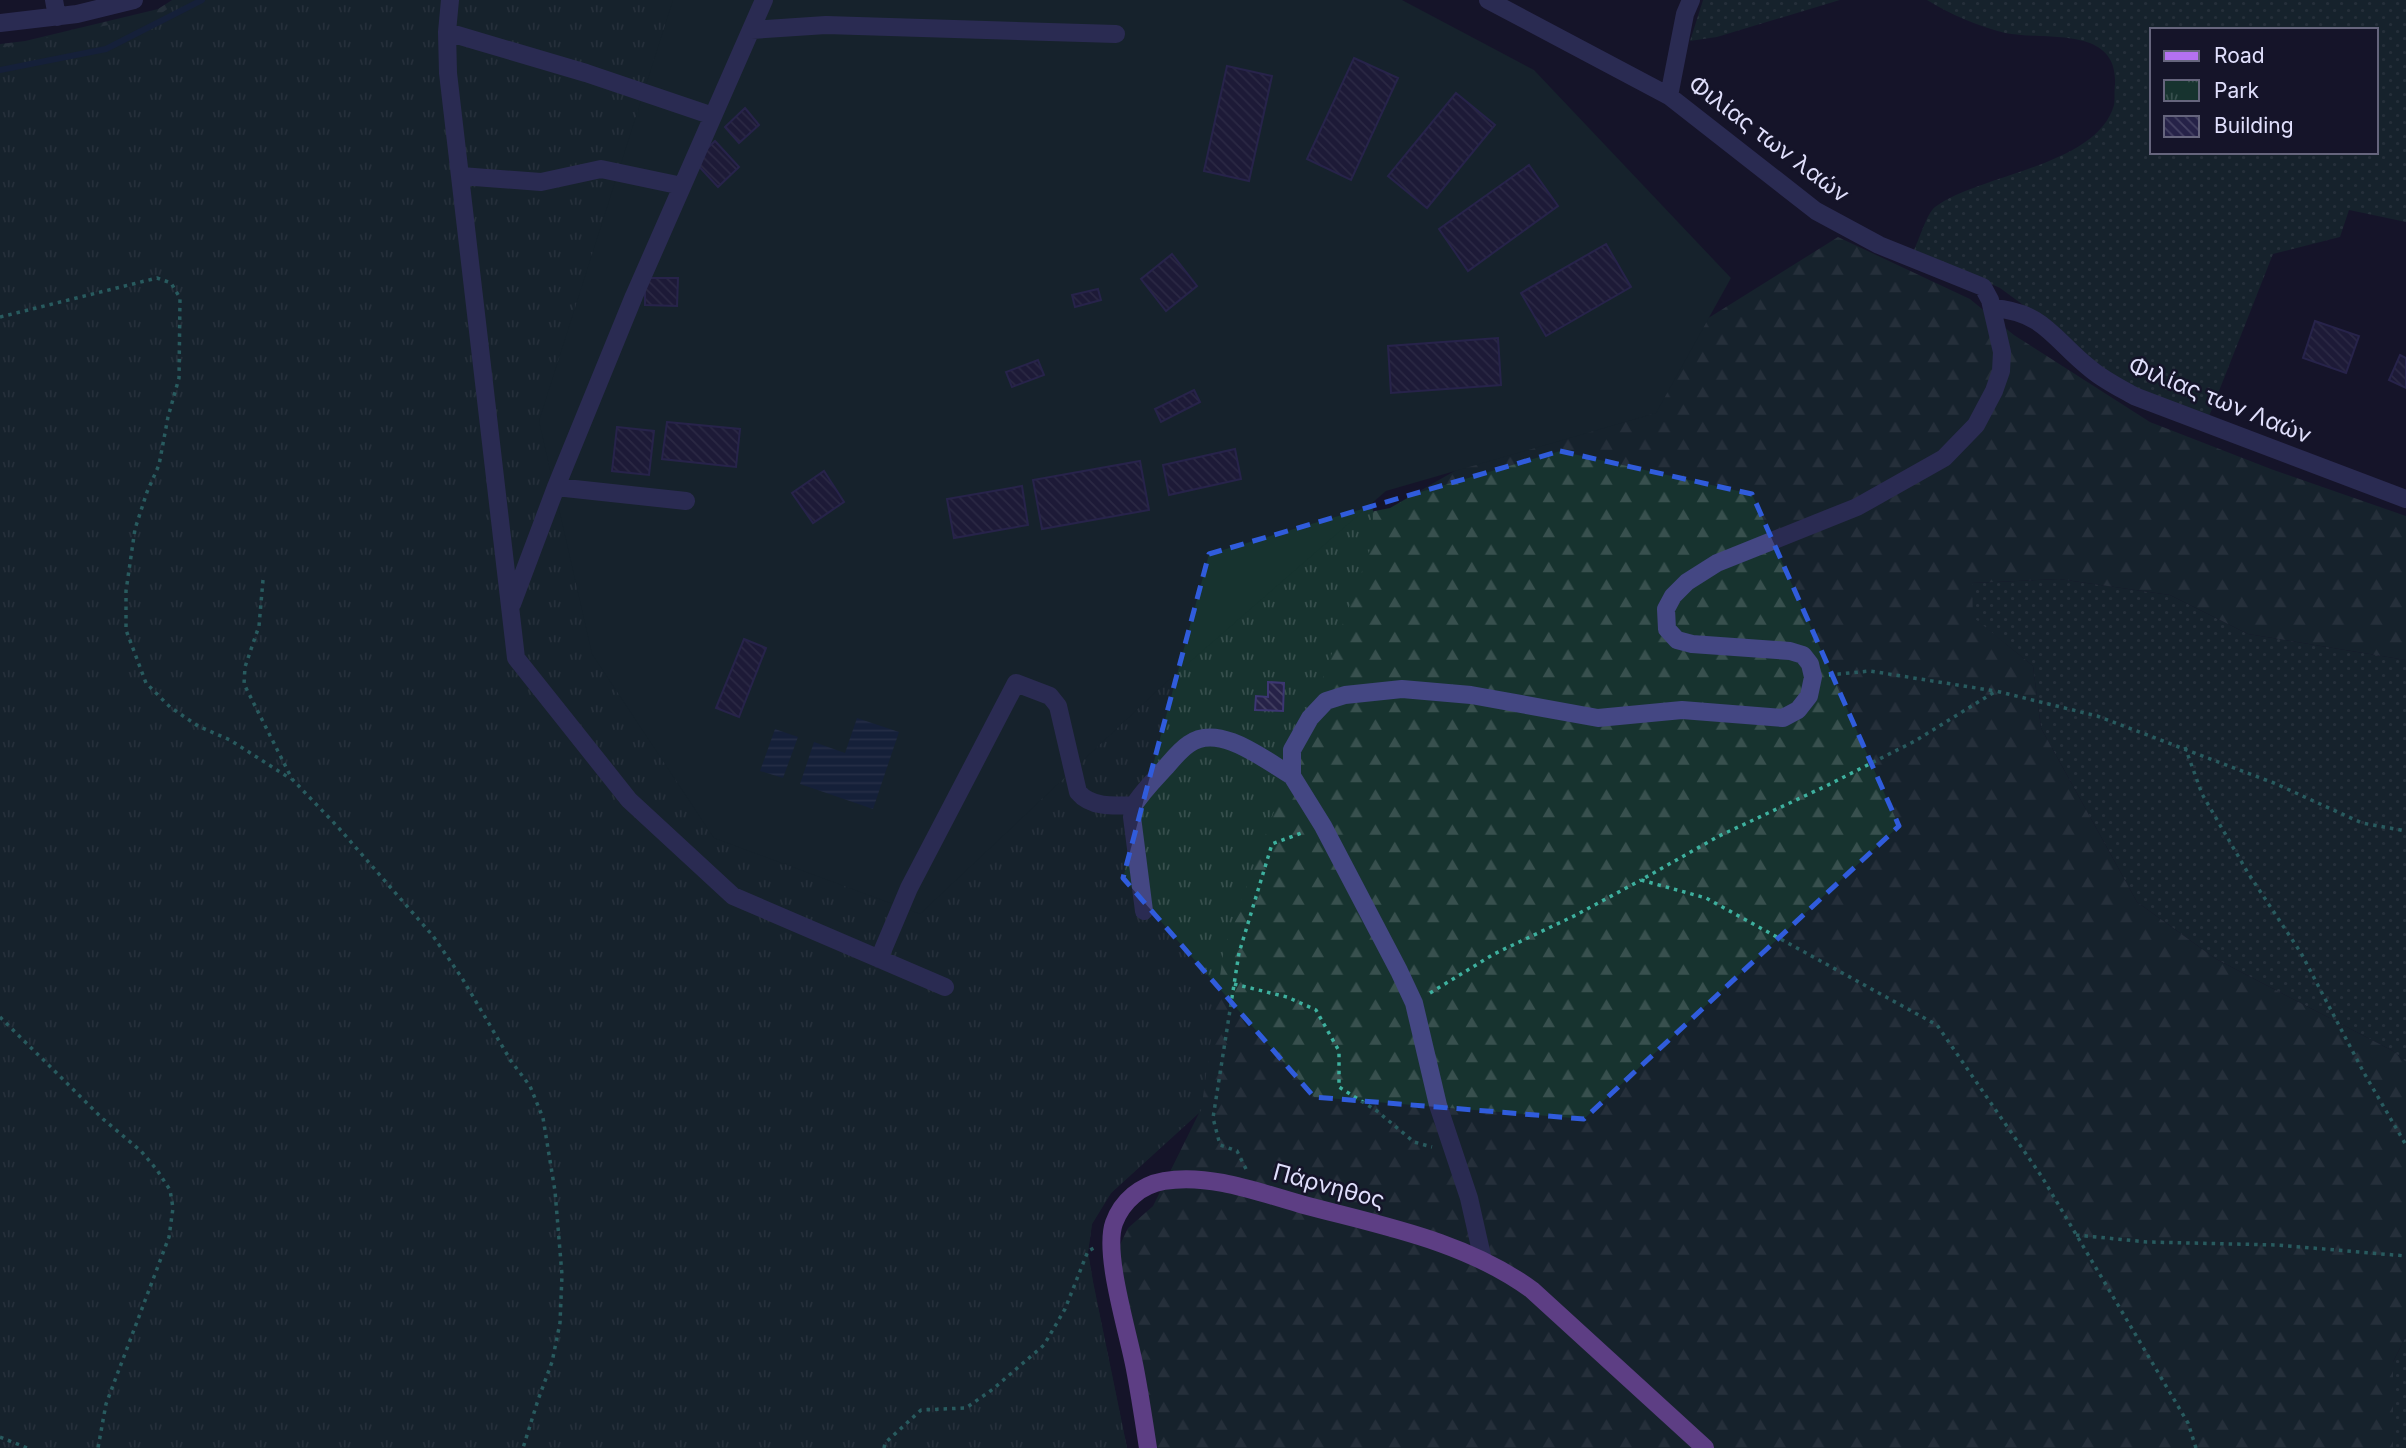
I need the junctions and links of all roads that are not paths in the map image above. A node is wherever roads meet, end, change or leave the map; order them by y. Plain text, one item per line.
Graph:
1 (134, 0) edge
2 (450, 0) edge
3 (764, 0) edge
4 (1488, 0) edge
5 (1691, 0) edge
6 (55, 9) edge
7 (0, 23) edge
8 (751, 30) junction
9 (447, 32) junction
10 (1116, 34) dead end
11 (1669, 96) junction
12 (713, 116) junction
13 (461, 176) junction
14 (682, 186) junction
15 (1992, 308) junction
16 (556, 487) junction
17 (2406, 499) edge
18 (686, 501) dead end
19 (511, 607) junction
20 (1292, 776) junction
21 (1134, 805) junction
22 (1144, 911) dead end
23 (879, 959) junction
24 (945, 987) dead end
25 (1483, 1260) junction
26 (1148, 1448) edge
27 (1705, 1448) edge

1 - 6 street
2 - 9 street
3 - 8 street
4 - 11 street
5 - 11 street, Φιλίας των λαών
6 - 7 street
8 - 10 street
8 - 12 street
9 - 12 street
9 - 13 street
11 - 15 street, Φιλίας των λαών
12 - 14 street
13 - 14 street
13 - 19 street
14 - 16 street
15 - 17 street, Φιλίας των Λαών
15 - 20 street
16 - 18 street
16 - 19 street
19 - 23 street
20 - 21 street
20 - 25 street
21 - 22 street
21 - 23 street
23 - 24 street
25 - 26 main road, Πάρνηθος
25 - 27 main road, Πάρνηθος

